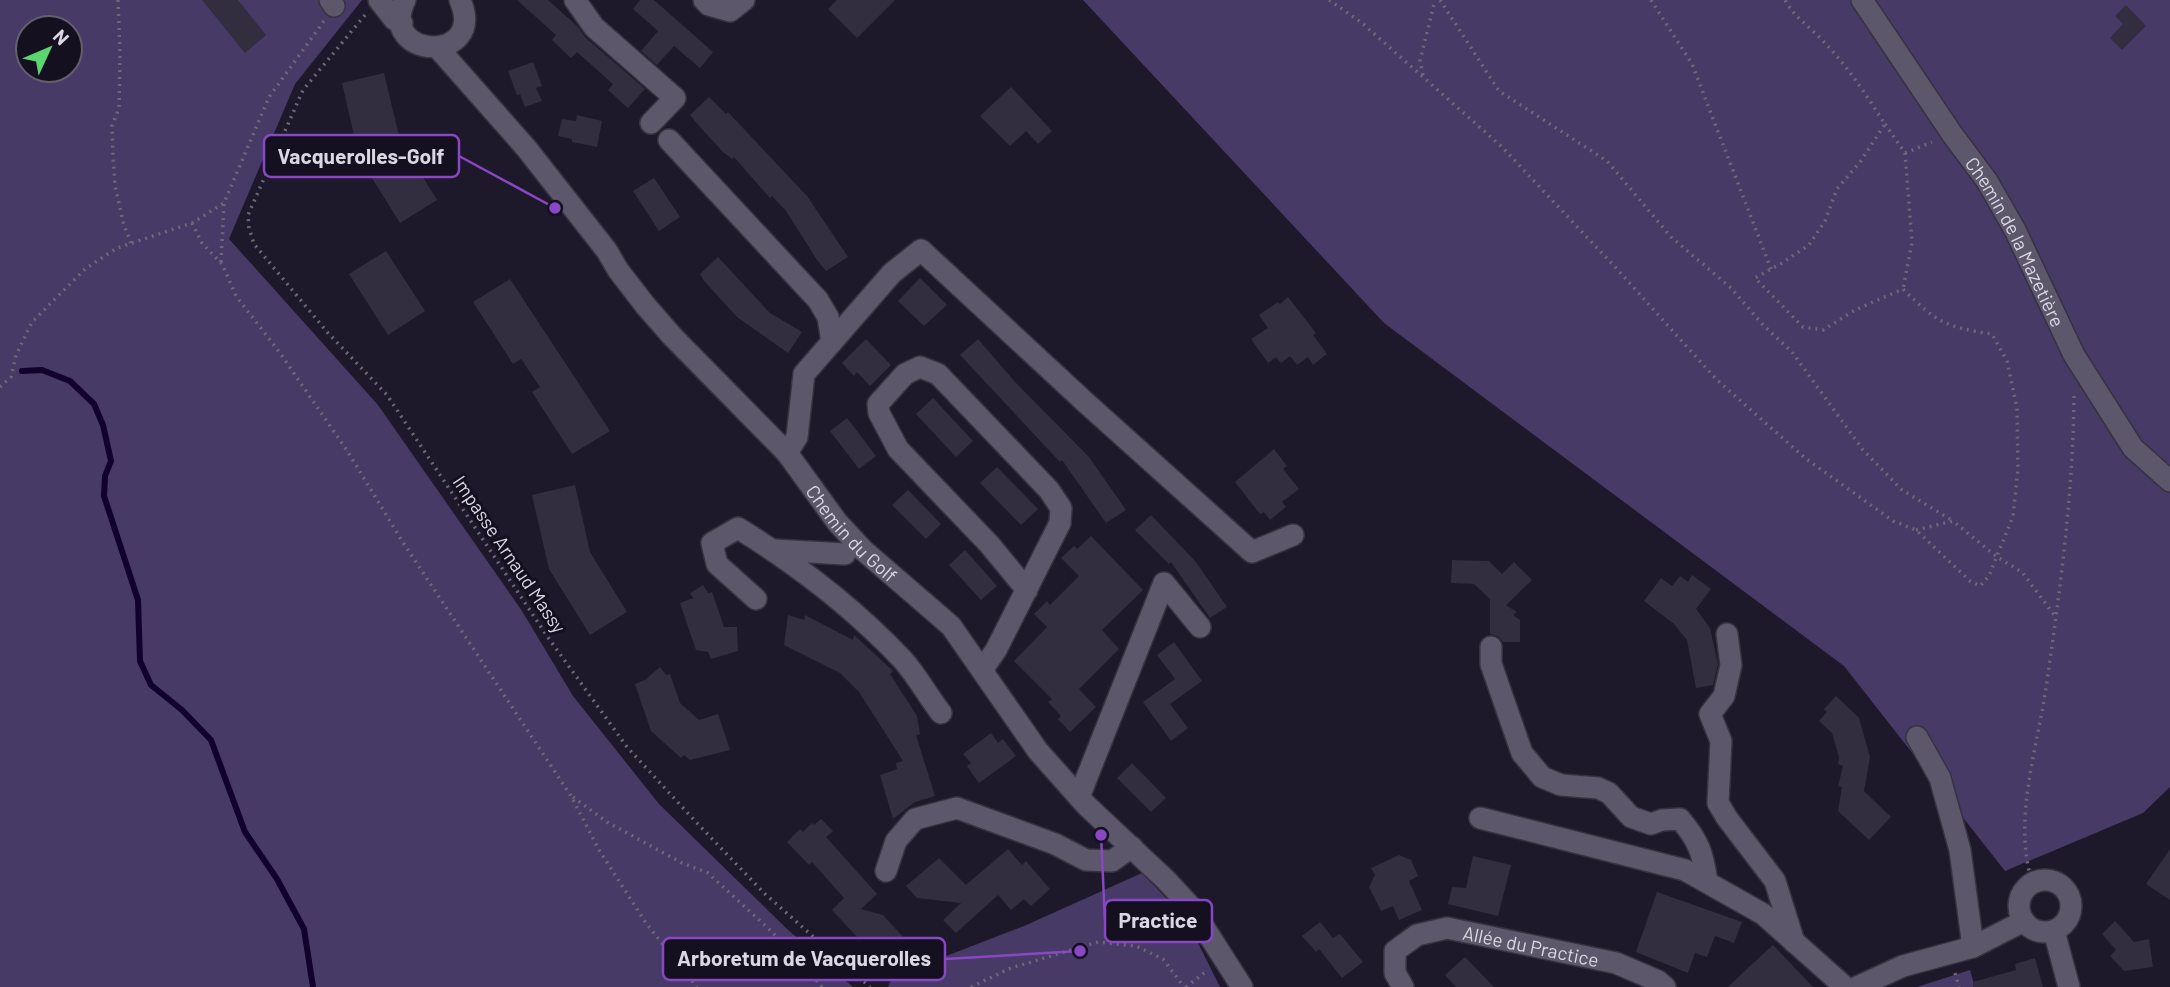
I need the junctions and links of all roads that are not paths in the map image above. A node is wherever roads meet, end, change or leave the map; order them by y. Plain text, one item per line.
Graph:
1 (389, 0) edge
2 (398, 0) edge
3 (405, 0) edge
4 (460, 0) edge
5 (575, 0) edge
6 (704, 0) edge
7 (744, 0) edge
8 (1862, 0) edge
9 (373, 6) edge
10 (402, 23) junction
11 (462, 30) junction
12 (438, 48) junction
13 (460, 76) junction
14 (651, 123) dead end
15 (669, 140) dead end
16 (832, 342) junction
17 (787, 453) junction
18 (2170, 481) edge
19 (1293, 535) dead end
20 (774, 550) junction
21 (845, 554) dead end
22 (1027, 590) junction
23 (756, 599) dead end
24 (1200, 627) dead end
25 (1727, 634) dead end
26 (1491, 647) dead end
27 (982, 670) junction
28 (941, 713) dead end
29 (1917, 737) dead end
30 (1079, 797) junction
31 (1480, 818) dead end
32 (1132, 847) junction
33 (886, 871) dead end
34 (1707, 882) junction
35 (2024, 921) junction
36 (2053, 931) junction
37 (1794, 942) junction
38 (1973, 947) junction
39 (1242, 987) edge
40 (1403, 987) edge
41 (1665, 987) edge
42 (1845, 987) edge
43 (1857, 987) edge
44 (2069, 987) edge

1 - 2 street
3 - 10 street
4 - 11 street
5 - 14 street
6 - 7 street
8 - 18 street, Chemin de la Mazetière
9 - 10 street
10 - 12 street
11 - 12 street
11 - 13 street
12 - 13 street, Chemin du Golf
13 - 17 street, Chemin du Golf
15 - 16 street
16 - 17 street
16 - 19 street
17 - 27 street, Chemin du Golf
20 - 21 street
20 - 23 street
20 - 28 street
22 - 22 street
22 - 27 street
24 - 30 street
25 - 37 street
26 - 34 street
27 - 30 street, Chemin du Golf
29 - 38 street
30 - 32 street, Chemin du Golf
31 - 34 street
32 - 33 street
32 - 39 street, Chemin du Golf
34 - 37 street
35 - 36 street
35 - 36 street
35 - 38 street
36 - 44 street
37 - 42 street
38 - 43 street
40 - 41 street, Allée du Practice

